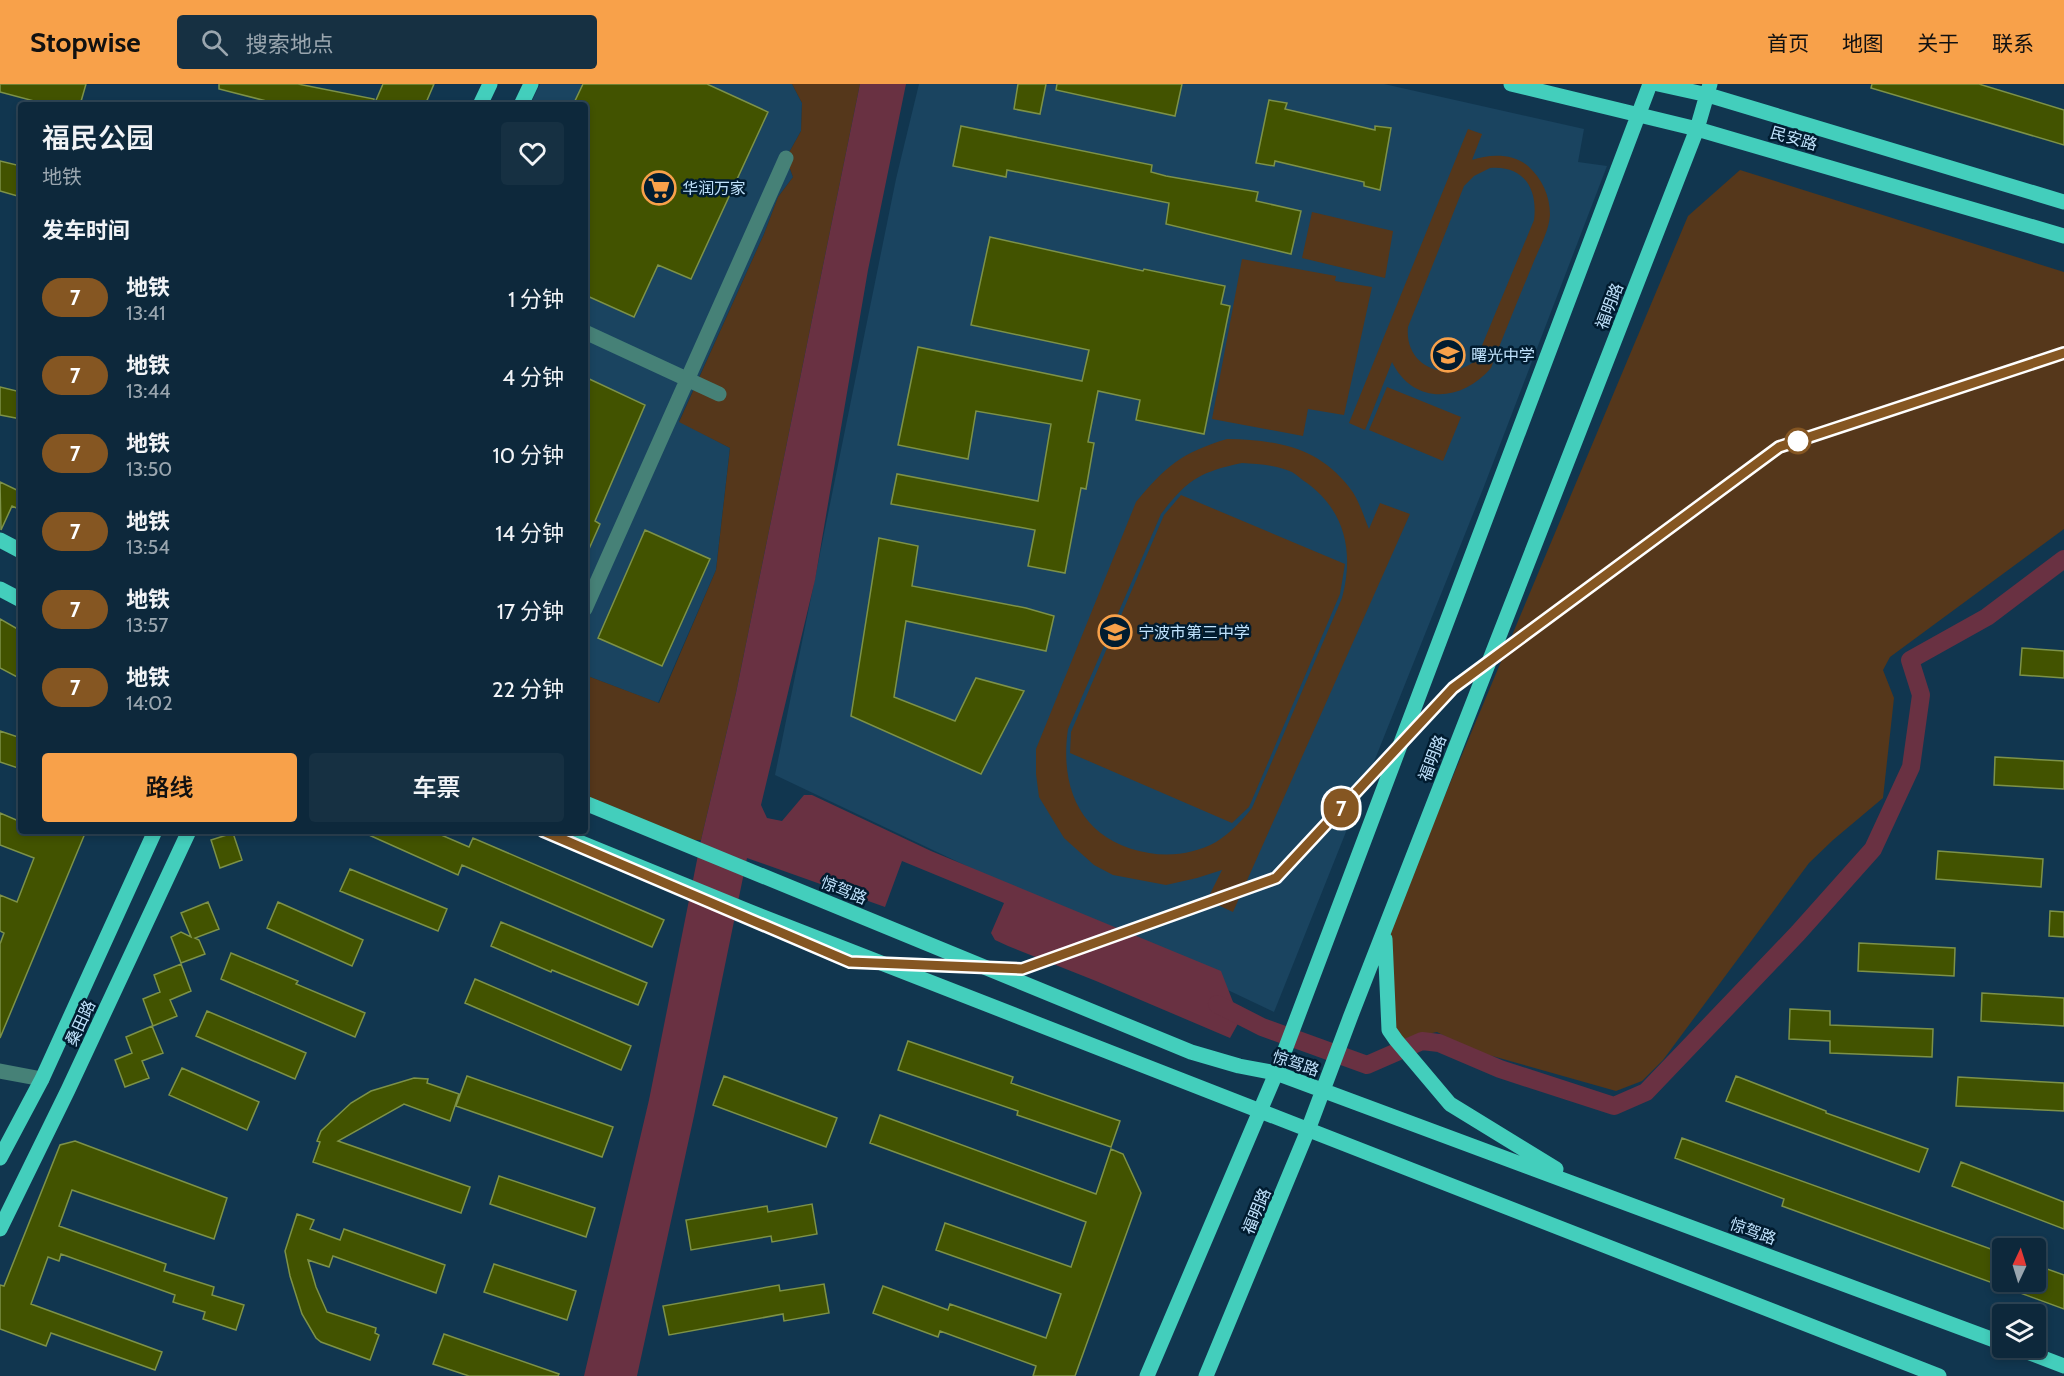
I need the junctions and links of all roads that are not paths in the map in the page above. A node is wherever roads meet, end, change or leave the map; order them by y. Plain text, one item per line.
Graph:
1 (490, 84) edge
2 (531, 84) edge
3 (1511, 84) edge
4 (1650, 84) edge
5 (1658, 84) edge
6 (1709, 89) edge
7 (481, 102) edge
8 (522, 102) edge
9 (1639, 114) junction
10 (1697, 129) junction
11 (786, 158) dead end
12 (2064, 202) edge
13 (2064, 236) edge
14 (588, 333) edge
15 (687, 380) junction
16 (719, 394) dead end
17 (0, 540) edge
18 (18, 549) edge
19 (0, 589) edge
20 (18, 598) edge
21 (588, 602) edge
22 (588, 804) edge
23 (154, 834) edge
24 (188, 834) edge
25 (559, 834) edge
26 (1384, 931) junction
27 (0, 1071) edge
28 (1277, 1072) junction
29 (42, 1080) junction
30 (1323, 1089) junction
31 (1260, 1111) junction
32 (1308, 1130) junction
33 (0, 1158) edge
34 (1587, 1188) junction
35 (0, 1229) edge
36 (1992, 1339) edge
37 (2043, 1358) edge
38 (2064, 1366) edge
39 (1147, 1376) edge
40 (1206, 1376) edge
41 (1939, 1376) edge

1 - 7 main road
2 - 8 main road
3 - 9 main road, 民安路
4 - 9 main road, 福明路
5 - 6 main road, 民安路
6 - 10 main road, 福明路
6 - 12 main road, 民安路
9 - 10 main road, 民安路
9 - 28 main road, 福明路
10 - 13 main road, 民安路
10 - 26 main road, 福明路
11 - 15 street
14 - 15 street
15 - 16 street
15 - 21 street
17 - 18 main road
19 - 20 main road
22 - 28 main road, 惊驾路
23 - 29 main road, 桑田路
24 - 35 main road, 桑田路
25 - 31 main road
26 - 30 main road, 福明路
26 - 34 main road
27 - 29 street
28 - 30 main road, 惊驾路
28 - 31 main road, 福明路
29 - 33 main road, 桑田路
30 - 32 main road, 福明路
30 - 34 main road, 惊驾路
31 - 32 main road
31 - 39 main road, 福明路
32 - 40 main road, 福明路
32 - 41 main road
34 - 36 main road, 惊驾路
37 - 38 main road

